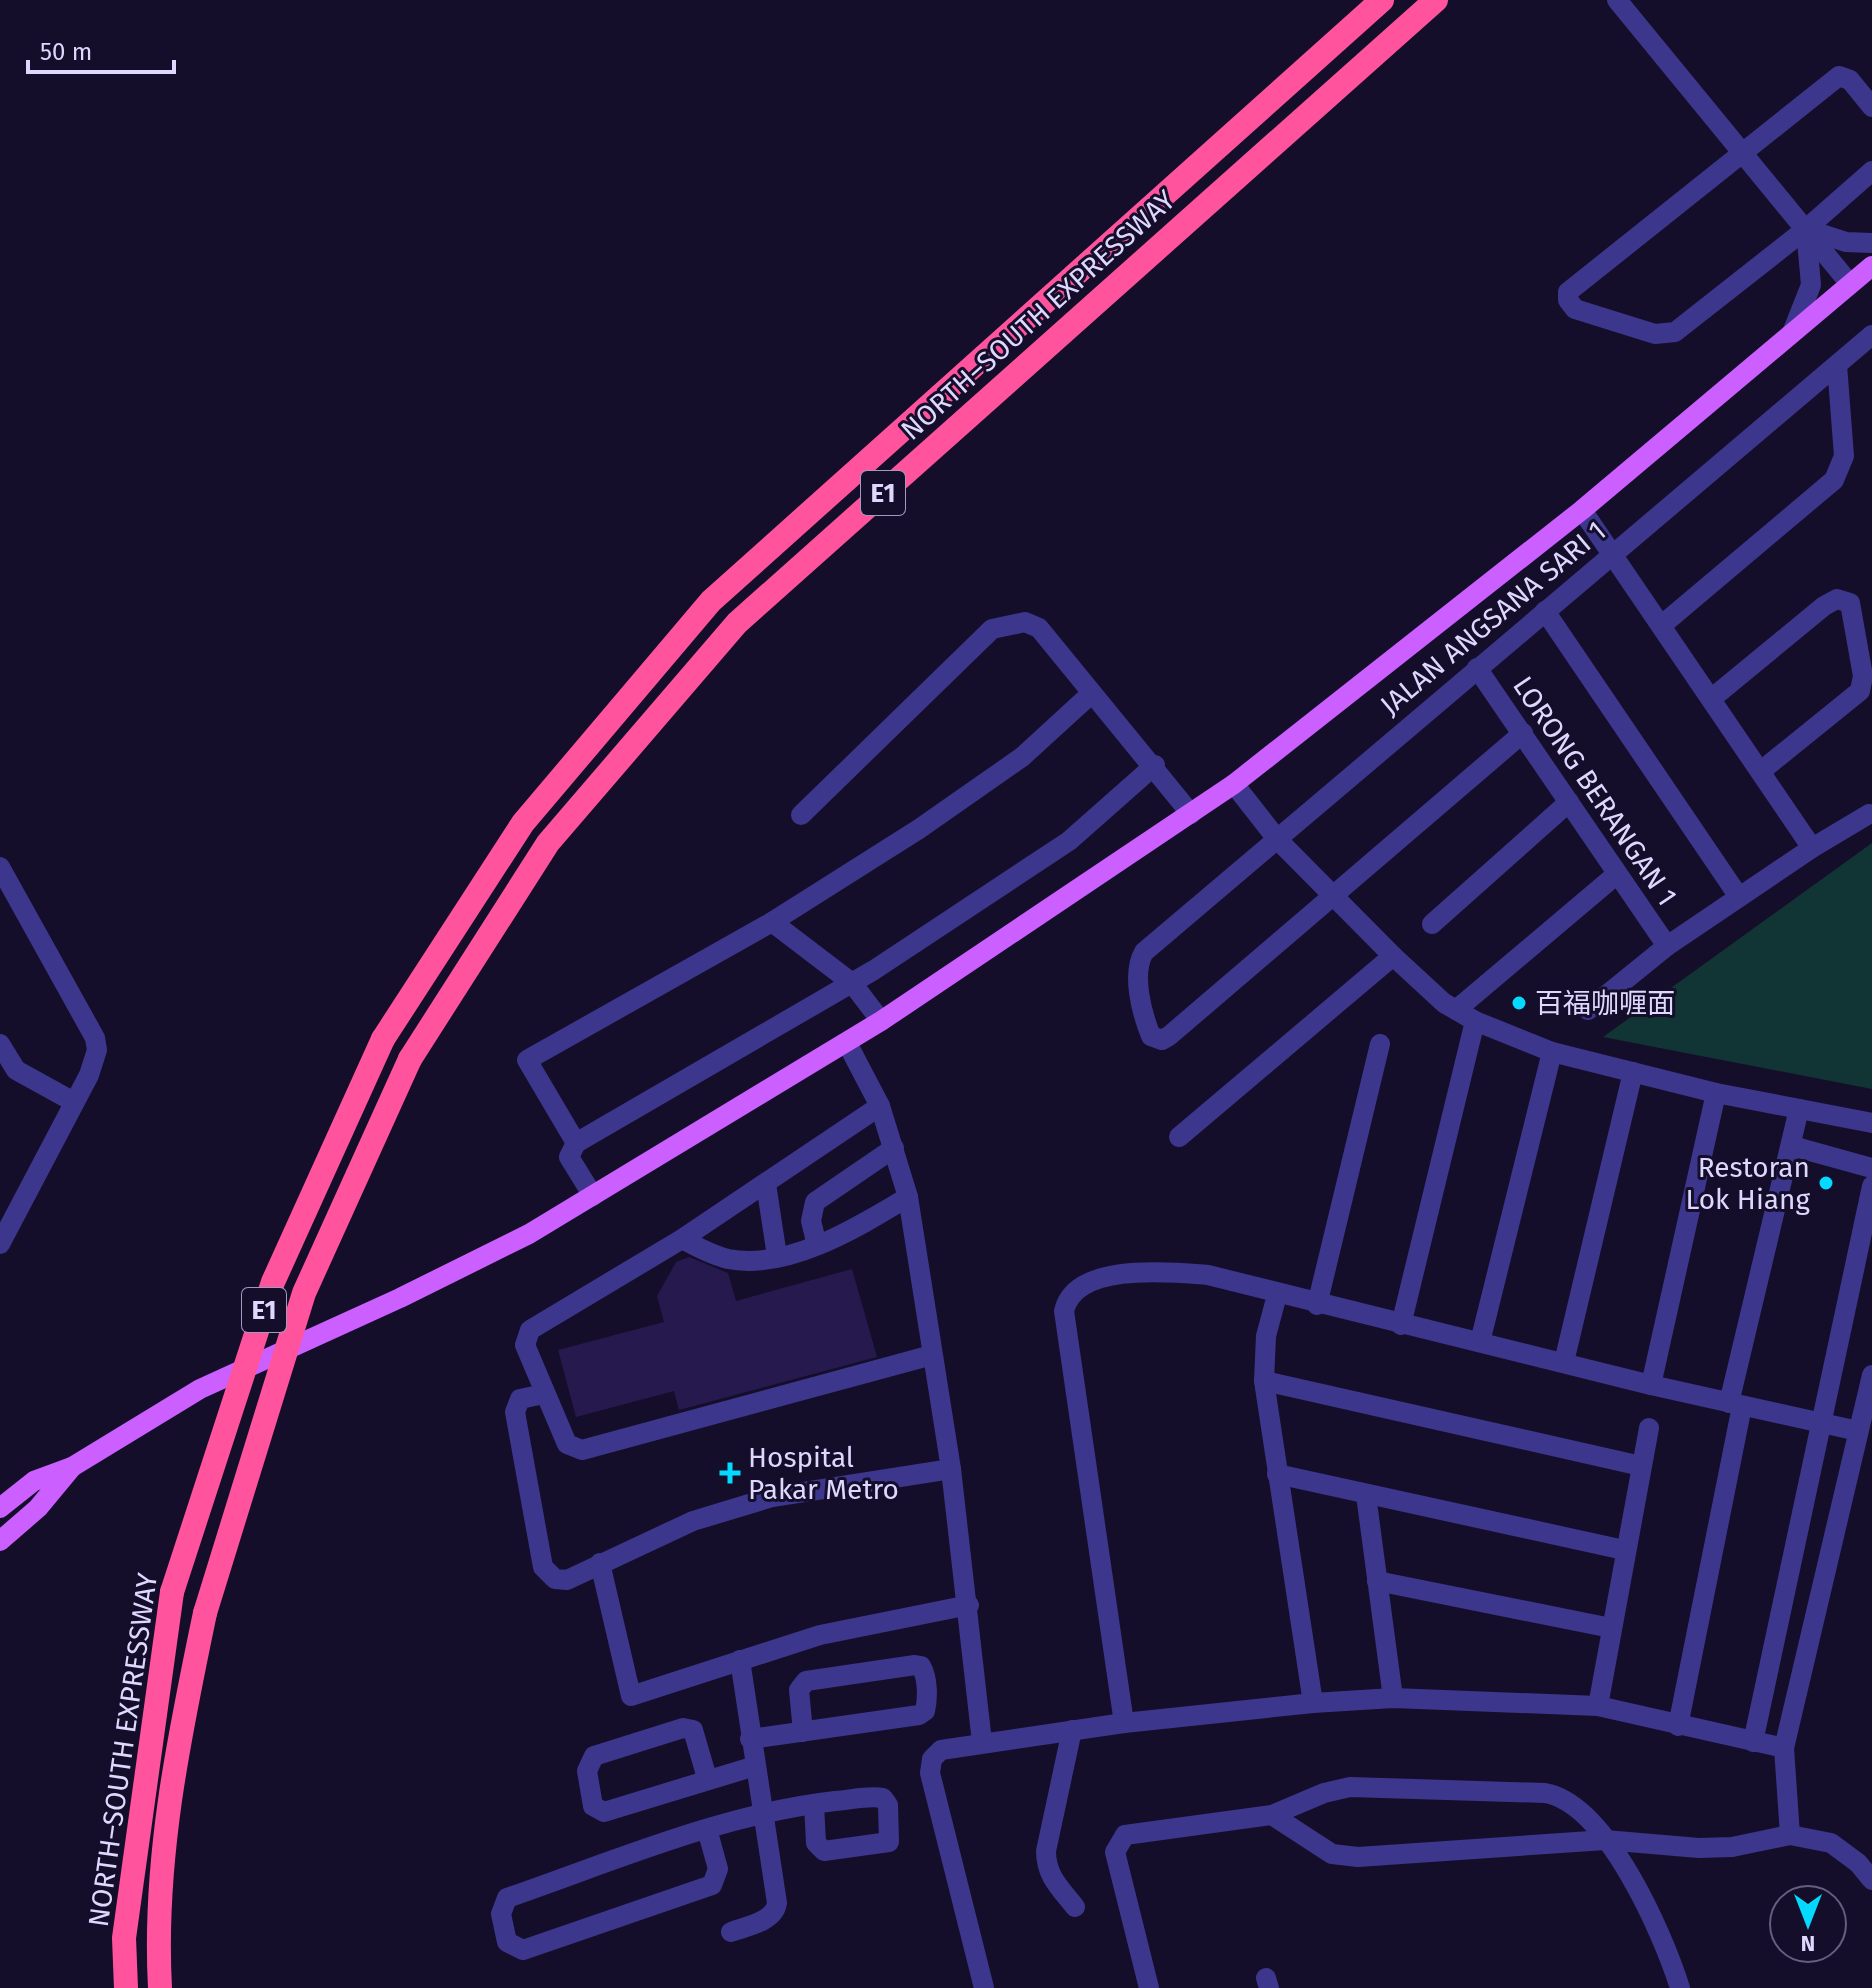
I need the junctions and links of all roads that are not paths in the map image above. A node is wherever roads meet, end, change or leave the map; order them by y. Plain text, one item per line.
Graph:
1 (1382, 0) edge
2 (1436, 0) edge
3 (1617, 0) edge
4 (1872, 107) edge
5 (1742, 152) junction
6 (1872, 171) edge
7 (1806, 229) junction
8 (1872, 243) edge
9 (1872, 266) edge
10 (1850, 284) junction
11 (1792, 333) junction
12 (1872, 335) edge
13 (1837, 365) junction
14 (1582, 510) junction
15 (1612, 555) junction
16 (1545, 611) junction
17 (1662, 625) junction
18 (1477, 668) junction
19 (1092, 693) junction
20 (1711, 699) junction
21 (1523, 733) junction
22 (1155, 765) junction
23 (1761, 771) junction
24 (1234, 784) junction
25 (1569, 802) junction
26 (1191, 814) junction
27 (1869, 814) dead end
28 (801, 815) dead end
29 (1277, 839) junction
30 (1812, 848) junction
31 (0, 867) edge
32 (1617, 874) junction
33 (1334, 895) junction
34 (1739, 897) junction
35 (772, 922) junction
36 (1432, 924) dead end
37 (1667, 946) junction
38 (1393, 956) junction
39 (852, 983) junction
40 (1456, 1010) junction
41 (1588, 1010) dead end
42 (881, 1021) junction
43 (1475, 1021) junction
44 (847, 1043) junction
45 (0, 1044) edge
46 (1380, 1044) dead end
47 (1552, 1052) junction
48 (1633, 1072) junction
49 (1716, 1093) junction
50 (74, 1102) junction
51 (880, 1106) junction
52 (1799, 1109) junction
53 (1872, 1123) edge
54 (1179, 1137) dead end
55 (576, 1143) junction
56 (1792, 1146) junction
57 (894, 1148) junction
58 (1872, 1168) edge
59 (766, 1184) junction
60 (1872, 1186) edge
61 (593, 1196) junction
62 (908, 1197) junction
63 (682, 1239) junction
64 (0, 1244) edge
65 (817, 1245) junction
66 (777, 1256) junction
67 (1277, 1295) junction
68 (1317, 1305) junction
69 (1401, 1325) junction
70 (1480, 1342) junction
71 (932, 1355) junction
72 (1564, 1362) junction
73 (1872, 1375) edge
74 (1264, 1381) junction
75 (1651, 1385) junction
76 (544, 1394) junction
77 (1736, 1405) junction
78 (1823, 1423) junction
79 (1649, 1428) dead end
80 (1858, 1431) junction
81 (1641, 1466) junction
82 (72, 1467) junction
83 (951, 1469) junction
84 (1277, 1474) junction
85 (1366, 1495) junction
86 (0, 1508) edge
87 (0, 1541) edge
88 (1624, 1550) junction
89 (600, 1563) junction
90 (1377, 1581) junction
91 (969, 1605) junction
92 (1611, 1628) junction
93 (740, 1660) junction
94 (1393, 1698) junction
95 (1313, 1703) junction
96 (1598, 1706) junction
97 (1124, 1723) junction
98 (1678, 1726) junction
99 (1072, 1730) junction
100 (803, 1732) junction
101 (750, 1739) junction
102 (982, 1742) junction
103 (1753, 1742) junction
104 (1784, 1748) junction
105 (755, 1766) junction
106 (707, 1778) junction
107 (814, 1804) dead end
108 (762, 1814) junction
109 (1272, 1815) junction
110 (707, 1829) junction
111 (1790, 1835) junction
112 (1605, 1840) junction
113 (1872, 1880) edge
114 (1075, 1907) dead end
115 (731, 1932) dead end
116 (982, 1987) edge
117 (126, 1988) edge
118 (160, 1988) edge
119 (1149, 1988) edge
120 (1680, 1988) edge

1 - 117 highway, NORTH–SOUTH EXPRESSWAY / E1, bridge
2 - 118 highway, NORTH–SOUTH EXPRESSWAY / E1, bridge
3 - 5 street
4 - 5 street
5 - 7 street
5 - 7 street
6 - 7 street
7 - 8 street
7 - 10 street
7 - 11 street
9 - 10 main road
10 - 11 main road
11 - 14 main road
12 - 13 street, JALAN ANGSANA SARI 1
13 - 15 street, JALAN ANGSANA SARI 1
13 - 17 street
14 - 15 street
14 - 24 main road
15 - 16 street, JALAN ANGSANA SARI 1
15 - 17 street
16 - 18 street, JALAN ANGSANA SARI 1
16 - 34 street
17 - 20 street
18 - 21 street, LORONG BERANGAN 1
18 - 29 street, JALAN ANGSANA SARI 1
19 - 22 street
19 - 28 street
19 - 35 street
20 - 23 street
20 - 23 street
21 - 25 street, LORONG BERANGAN 1
21 - 33 street
22 - 26 street
22 - 39 street
23 - 30 street
24 - 26 main road
24 - 29 street
25 - 32 street, LORONG BERANGAN 1
25 - 36 street
26 - 42 main road
27 - 30 street
29 - 33 street
29 - 33 street, JALAN ANGSANA SARI 1
30 - 34 street
31 - 50 street
32 - 37 street, LORONG BERANGAN 1
32 - 40 street
33 - 38 street
34 - 37 street
35 - 39 street
35 - 55 street
37 - 41 street
38 - 40 street
38 - 54 street
39 - 42 street
39 - 55 street
40 - 43 street
42 - 44 main road
43 - 47 street
43 - 69 street
44 - 51 street
44 - 61 main road
45 - 50 street
46 - 68 street
47 - 48 street
47 - 70 street
48 - 49 street
48 - 72 street
49 - 52 street
49 - 75 street
50 - 64 street
51 - 57 street
51 - 59 street
52 - 53 street
52 - 56 street
55 - 61 street
56 - 58 street
56 - 77 street
57 - 62 street
57 - 65 street
59 - 63 street
59 - 66 street
60 - 78 street
61 - 82 main road
62 - 65 street
62 - 71 street
63 - 66 street
63 - 76 street
65 - 66 street
67 - 68 street
67 - 74 street
67 - 97 street
68 - 69 street
69 - 70 street
70 - 72 street
71 - 76 street
71 - 83 street
72 - 75 street
73 - 80 street
74 - 81 street
74 - 84 street
75 - 77 street
76 - 89 street
77 - 78 street
77 - 98 street
78 - 80 street
78 - 103 street
79 - 81 street
80 - 104 street
81 - 88 street
82 - 86 main road
82 - 87 main road
83 - 89 street
83 - 91 street
84 - 85 street
84 - 95 street
85 - 88 street
85 - 90 street
88 - 92 street
89 - 93 street
90 - 92 street
90 - 94 street
91 - 93 street
91 - 102 street
92 - 96 street
93 - 101 street
94 - 95 street
94 - 96 street
95 - 97 street
96 - 98 street
97 - 99 street
98 - 103 street
99 - 102 street
99 - 114 street
100 - 100 street
100 - 101 street
101 - 105 street
102 - 116 street
103 - 104 street
104 - 111 street
105 - 106 street
105 - 108 street
106 - 106 street
107 - 108 street
108 - 110 street
108 - 115 street
109 - 112 street
109 - 112 street
109 - 119 street
110 - 110 street
111 - 112 street
111 - 113 street
112 - 120 street

